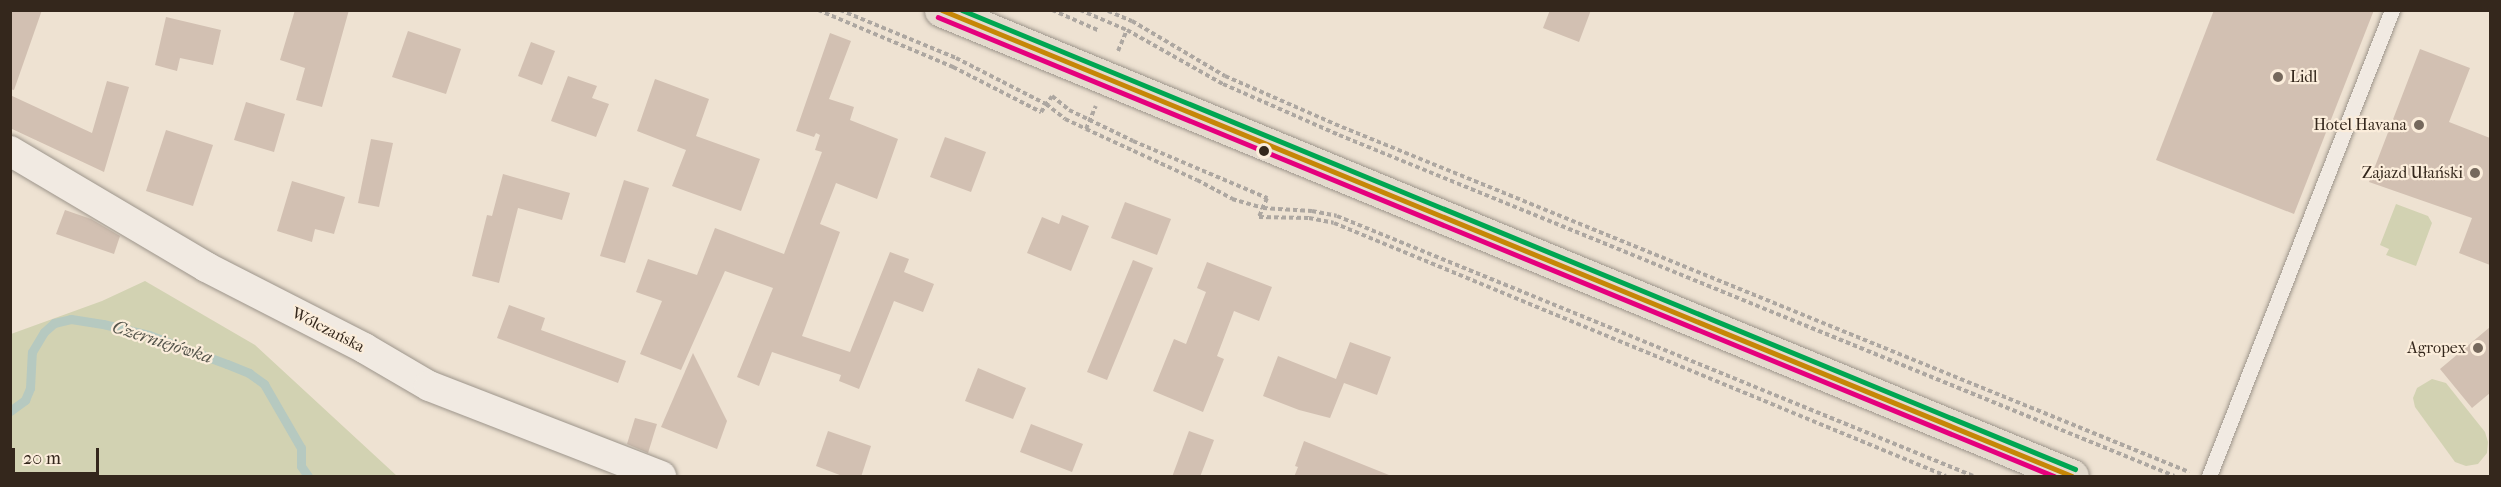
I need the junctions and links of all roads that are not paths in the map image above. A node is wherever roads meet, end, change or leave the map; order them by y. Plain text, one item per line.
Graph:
1 (941, 10) edge
2 (2392, 10) edge
3 (10, 151) edge
4 (661, 477) edge
5 (2072, 477) edge
6 (2210, 477) edge

1 - 5 main road
2 - 6 lane
3 - 4 street, Wólczańska

